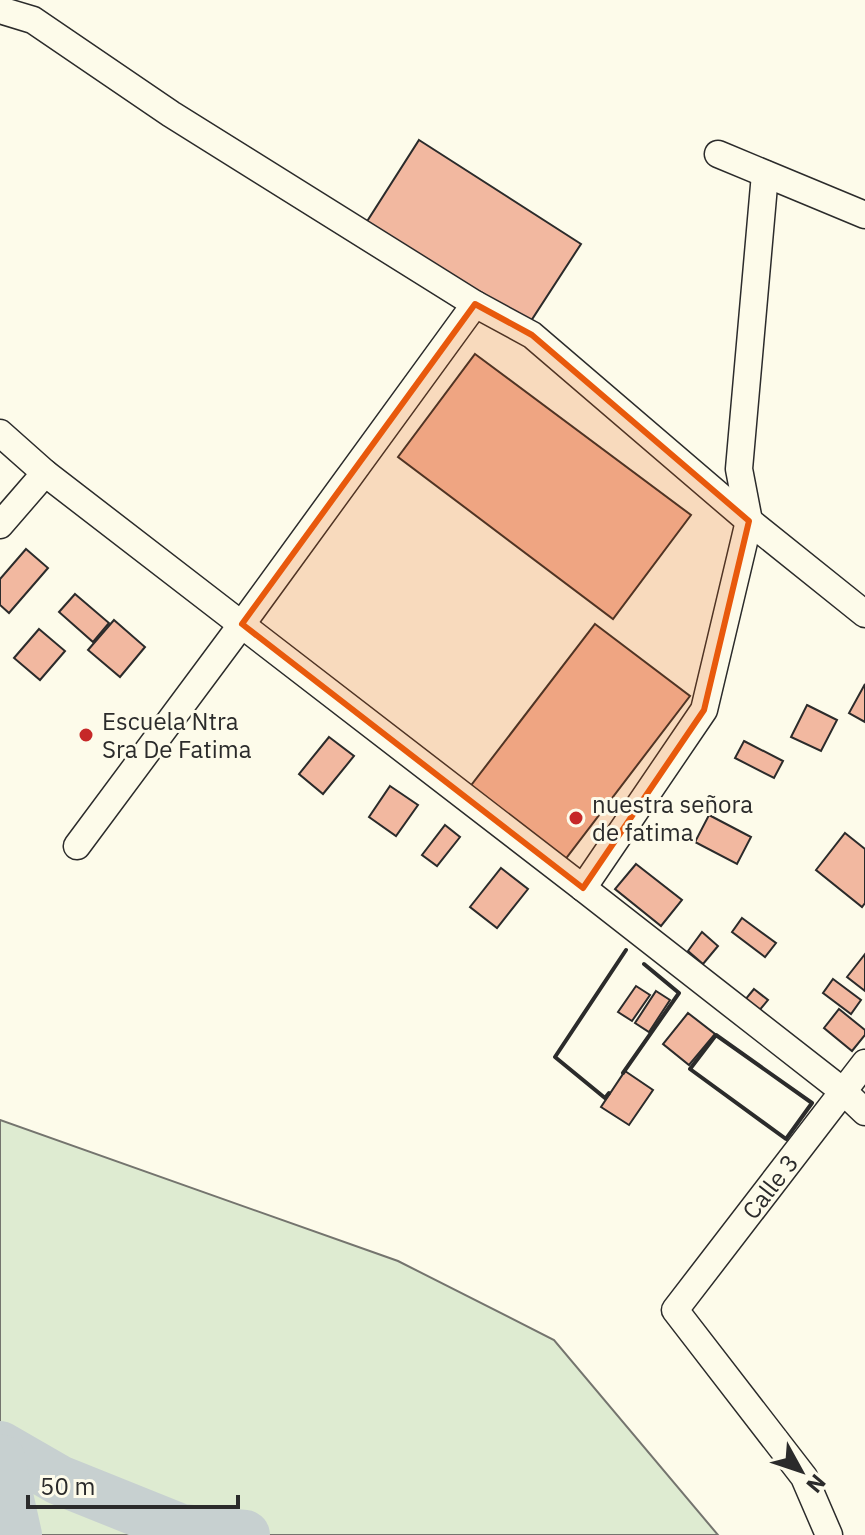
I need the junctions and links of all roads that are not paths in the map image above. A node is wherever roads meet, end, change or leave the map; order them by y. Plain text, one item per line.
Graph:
1 (0, 10) edge
2 (718, 154) dead end
3 (765, 174) junction
4 (865, 215) edge
5 (475, 304) junction
6 (0, 433) edge
7 (45, 473) junction
8 (749, 521) junction
9 (0, 525) edge
10 (865, 614) edge
11 (242, 624) junction
12 (77, 846) dead end
13 (583, 888) junction
14 (865, 1063) edge
15 (844, 1092) junction
16 (865, 1112) edge
17 (829, 1535) edge

1 - 5 street
2 - 3 street
3 - 4 street
3 - 8 street
5 - 8 street
5 - 11 street
6 - 7 street
7 - 9 street
7 - 11 street
8 - 10 street
8 - 13 street
11 - 12 street
11 - 13 street
13 - 15 street
14 - 15 street, Calle 3
15 - 16 street
15 - 17 street, Calle 3

